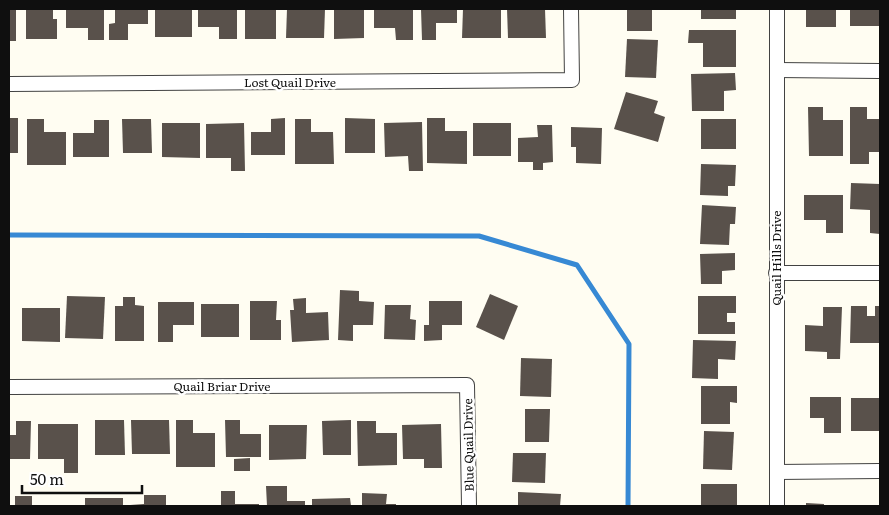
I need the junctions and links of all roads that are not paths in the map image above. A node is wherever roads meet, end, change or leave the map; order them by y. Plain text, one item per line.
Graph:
1 (571, 9) edge
2 (777, 9) edge
3 (777, 70) junction
4 (880, 71) edge
5 (9, 84) edge
6 (776, 273) junction
7 (880, 273) edge
8 (436, 385) joint
9 (9, 387) edge
10 (776, 472) junction
11 (880, 472) edge
12 (469, 506) edge
13 (777, 506) edge

1 - 5 street, Lost Quail Drive
2 - 3 street, Quail Hills Drive
3 - 4 street
3 - 6 street, Quail Hills Drive
6 - 7 street
6 - 10 street, Quail Hills Drive
8 - 9 street, Quail Briar Drive
8 - 12 street, Blue Quail Drive
10 - 11 street
10 - 13 street, Quail Hills Drive

